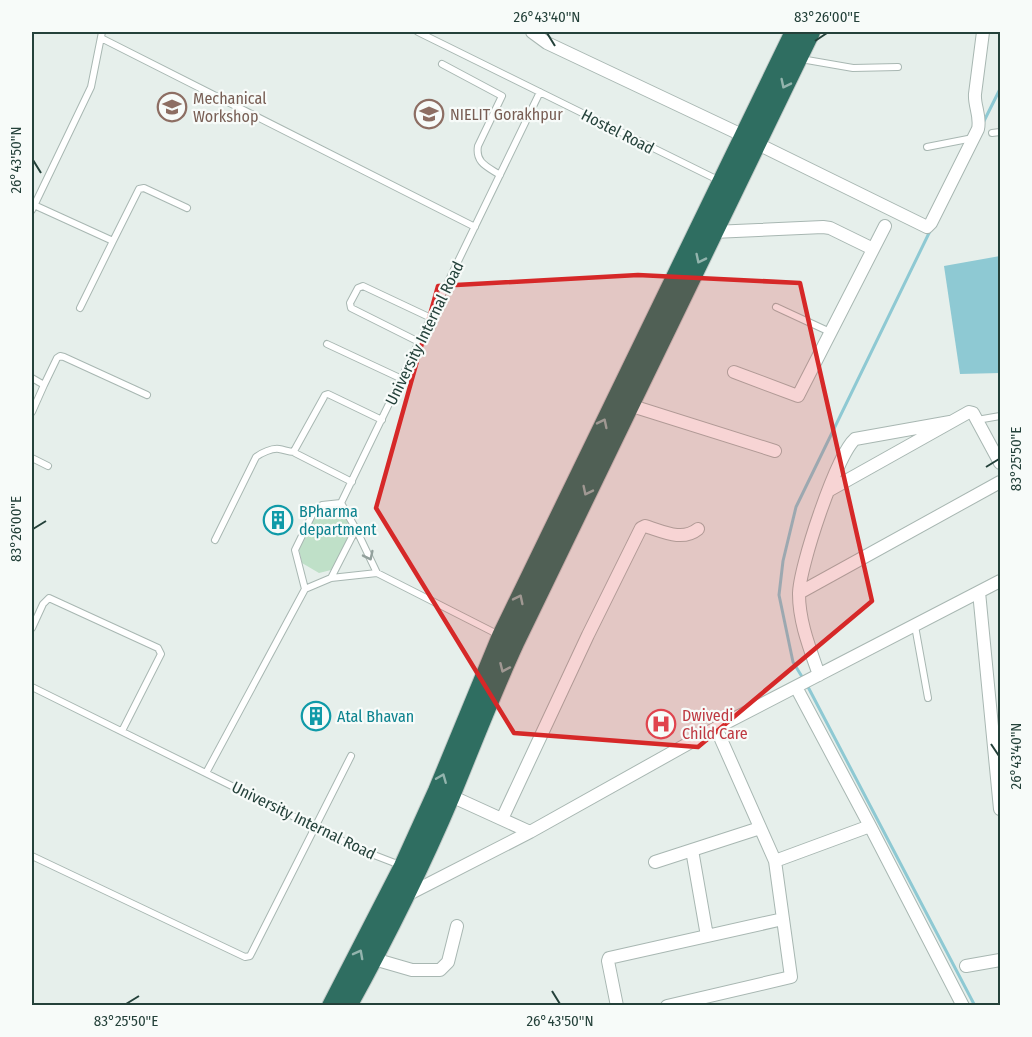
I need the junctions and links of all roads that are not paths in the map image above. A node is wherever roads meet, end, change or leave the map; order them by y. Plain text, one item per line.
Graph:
1 (418, 32) edge
2 (532, 32) edge
3 (794, 32) edge
4 (811, 32) edge
5 (983, 32) edge
6 (101, 35) edge
7 (798, 59) junction
8 (442, 64) dead end
9 (898, 67) dead end
10 (540, 92) junction
11 (1000, 132) edge
12 (992, 133) dead end
13 (973, 138) junction
14 (750, 140) junction
15 (927, 147) dead end
16 (500, 175) junction
17 (728, 185) junction
18 (33, 207) edge
19 (187, 208) dead end
20 (885, 226) dead end
21 (475, 227) junction
22 (713, 232) junction
23 (113, 241) junction
24 (873, 249) junction
25 (776, 307) dead end
26 (80, 308) dead end
27 (431, 318) junction
28 (831, 332) junction
29 (419, 342) junction
30 (327, 344) dead end
31 (734, 372) dead end
32 (32, 378) edge
33 (402, 379) junction
34 (44, 385) junction
35 (147, 395) dead end
36 (629, 405) junction
37 (32, 412) edge
38 (1000, 416) edge
39 (382, 420) junction
40 (977, 420) junction
41 (950, 422) junction
42 (776, 451) dead end
43 (294, 452) junction
44 (32, 458) edge
45 (1000, 464) edge
46 (48, 466) dead end
47 (352, 482) junction
48 (1000, 482) edge
49 (828, 491) junction
50 (341, 503) junction
51 (356, 529) junction
52 (698, 529) dead end
53 (215, 540) dead end
54 (377, 573) junction
55 (331, 578) junction
56 (1000, 580) edge
57 (305, 589) junction
58 (979, 592) junction
59 (799, 593) junction
60 (915, 625) junction
61 (32, 628) edge
62 (508, 639) junction
63 (806, 682) junction
64 (32, 687) edge
65 (928, 698) dead end
66 (716, 728) junction
67 (122, 731) junction
68 (351, 756) dead end
69 (206, 773) junction
70 (451, 796) junction
71 (1000, 809) edge
72 (502, 819) junction
73 (870, 826) junction
74 (316, 828) junction
75 (760, 828) junction
76 (530, 832) junction
77 (692, 850) junction
78 (32, 856) edge
79 (656, 861) dead end
80 (775, 861) junction
81 (404, 866) junction
82 (397, 895) junction
83 (783, 918) junction
84 (457, 926) dead end
85 (707, 936) junction
86 (374, 959) junction
87 (1000, 960) edge
88 (966, 966) dead end
89 (331, 1005) edge
90 (348, 1005) edge
91 (616, 1005) edge
92 (667, 1005) edge
93 (963, 1005) edge

1 - 10 lane, Hostel Road
2 - 14 street
3 - 14 highway
4 - 7 highway
5 - 13 street
6 - 18 lane
6 - 21 lane
7 - 9 lane
7 -> 14 highway
8 - 16 lane
10 - 16 lane, University Internal Road
10 - 17 lane, Hostel Road
11 - 12 lane
13 - 14 street
13 - 15 lane
14 - 17 highway
16 - 21 lane, University Internal Road
17 - 22 highway
62 -> 17 highway
18 - 23 lane
19 - 23 lane
20 - 24 street
21 - 27 lane, University Internal Road
22 - 24 street
22 -> 36 highway
23 - 26 lane
24 - 28 street
25 - 28 lane
27 - 29 lane, University Internal Road
27 - 29 lane
28 - 31 street
29 - 33 lane, University Internal Road
30 - 33 lane
32 - 34 lane
33 - 39 lane, University Internal Road
34 - 35 lane
34 - 37 lane
36 - 42 street
36 -> 62 highway
38 - 40 lane
39 - 43 lane
39 - 47 lane, University Internal Road
40 - 41 street
40 - 45 street
41 - 49 street
41 - 49 street
43 - 47 lane
43 - 53 lane
44 - 46 lane
47 - 50 lane, University Internal Road
48 - 59 street
49 - 59 street
50 - 51 lane
50 - 57 lane
51 -> 54 lane
51 - 55 lane
52 - 72 street
54 - 55 lane
54 - 62 lane
55 - 57 lane
56 - 58 street
57 - 69 lane
58 - 60 street
58 - 71 street
59 - 63 street
60 - 63 street
60 - 65 lane
61 - 67 lane
62 -> 70 highway
81 -> 62 highway
63 - 66 street
63 - 73 street
64 - 67 lane, University Internal Road
66 - 75 street
66 - 76 street
67 - 69 lane, University Internal Road
68 - 74 lane
69 - 74 lane, University Internal Road
70 - 72 street
70 - 82 highway
72 - 76 street
73 - 80 street
73 - 93 street
74 - 78 lane
74 - 81 lane, University Internal Road
75 - 77 street
75 - 80 street
76 - 82 street
77 - 79 street
77 - 85 street
80 - 83 street
81 - 82 highway
82 - 86 highway
89 -> 82 highway
83 - 85 street
83 - 92 street
84 - 86 street
85 - 91 street
86 - 90 highway
87 - 88 street

